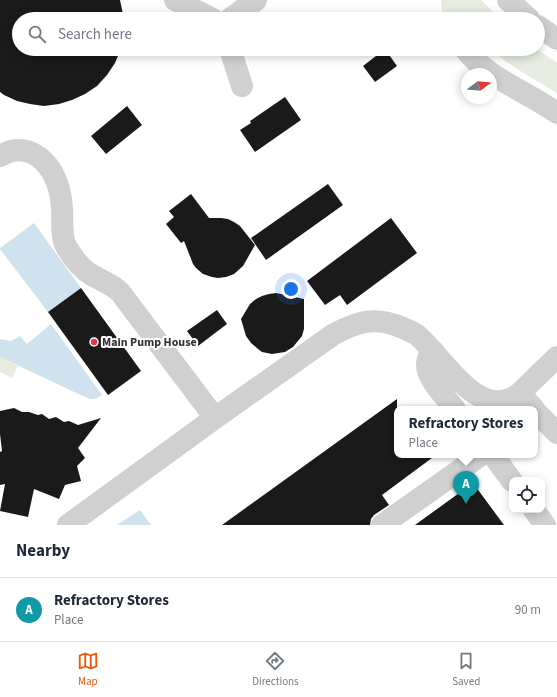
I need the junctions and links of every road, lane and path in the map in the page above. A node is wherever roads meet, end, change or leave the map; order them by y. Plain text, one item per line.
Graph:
1 (175, 0) edge
2 (256, 0) edge
3 (508, 0) edge
4 (199, 12) edge
5 (240, 12) edge
6 (521, 12) edge
7 (545, 31) edge
8 (557, 39) edge
9 (232, 56) edge
10 (470, 56) edge
11 (242, 86) dead end
12 (557, 113) edge
13 (3, 149) edge
14 (433, 351) junction
15 (557, 357) edge
16 (520, 393) junction
17 (453, 406) edge
18 (531, 406) edge
19 (538, 414) edge
20 (215, 418) junction
21 (557, 433) edge
22 (477, 458) edge
23 (495, 458) edge
24 (509, 477) edge
25 (536, 513) edge
26 (68, 525) edge
27 (382, 525) edge
28 (545, 525) edge

1 - 4 lane
2 - 5 lane
3 - 6 lane
7 - 8 lane
9 - 11 lane
10 - 12 lane
13 - 20 lane
14 - 16 lane
14 - 17 lane
14 - 20 lane
15 - 16 lane
16 - 18 lane
19 - 21 lane
20 - 26 lane
22 - 27 lane
23 - 24 lane
25 - 28 lane

